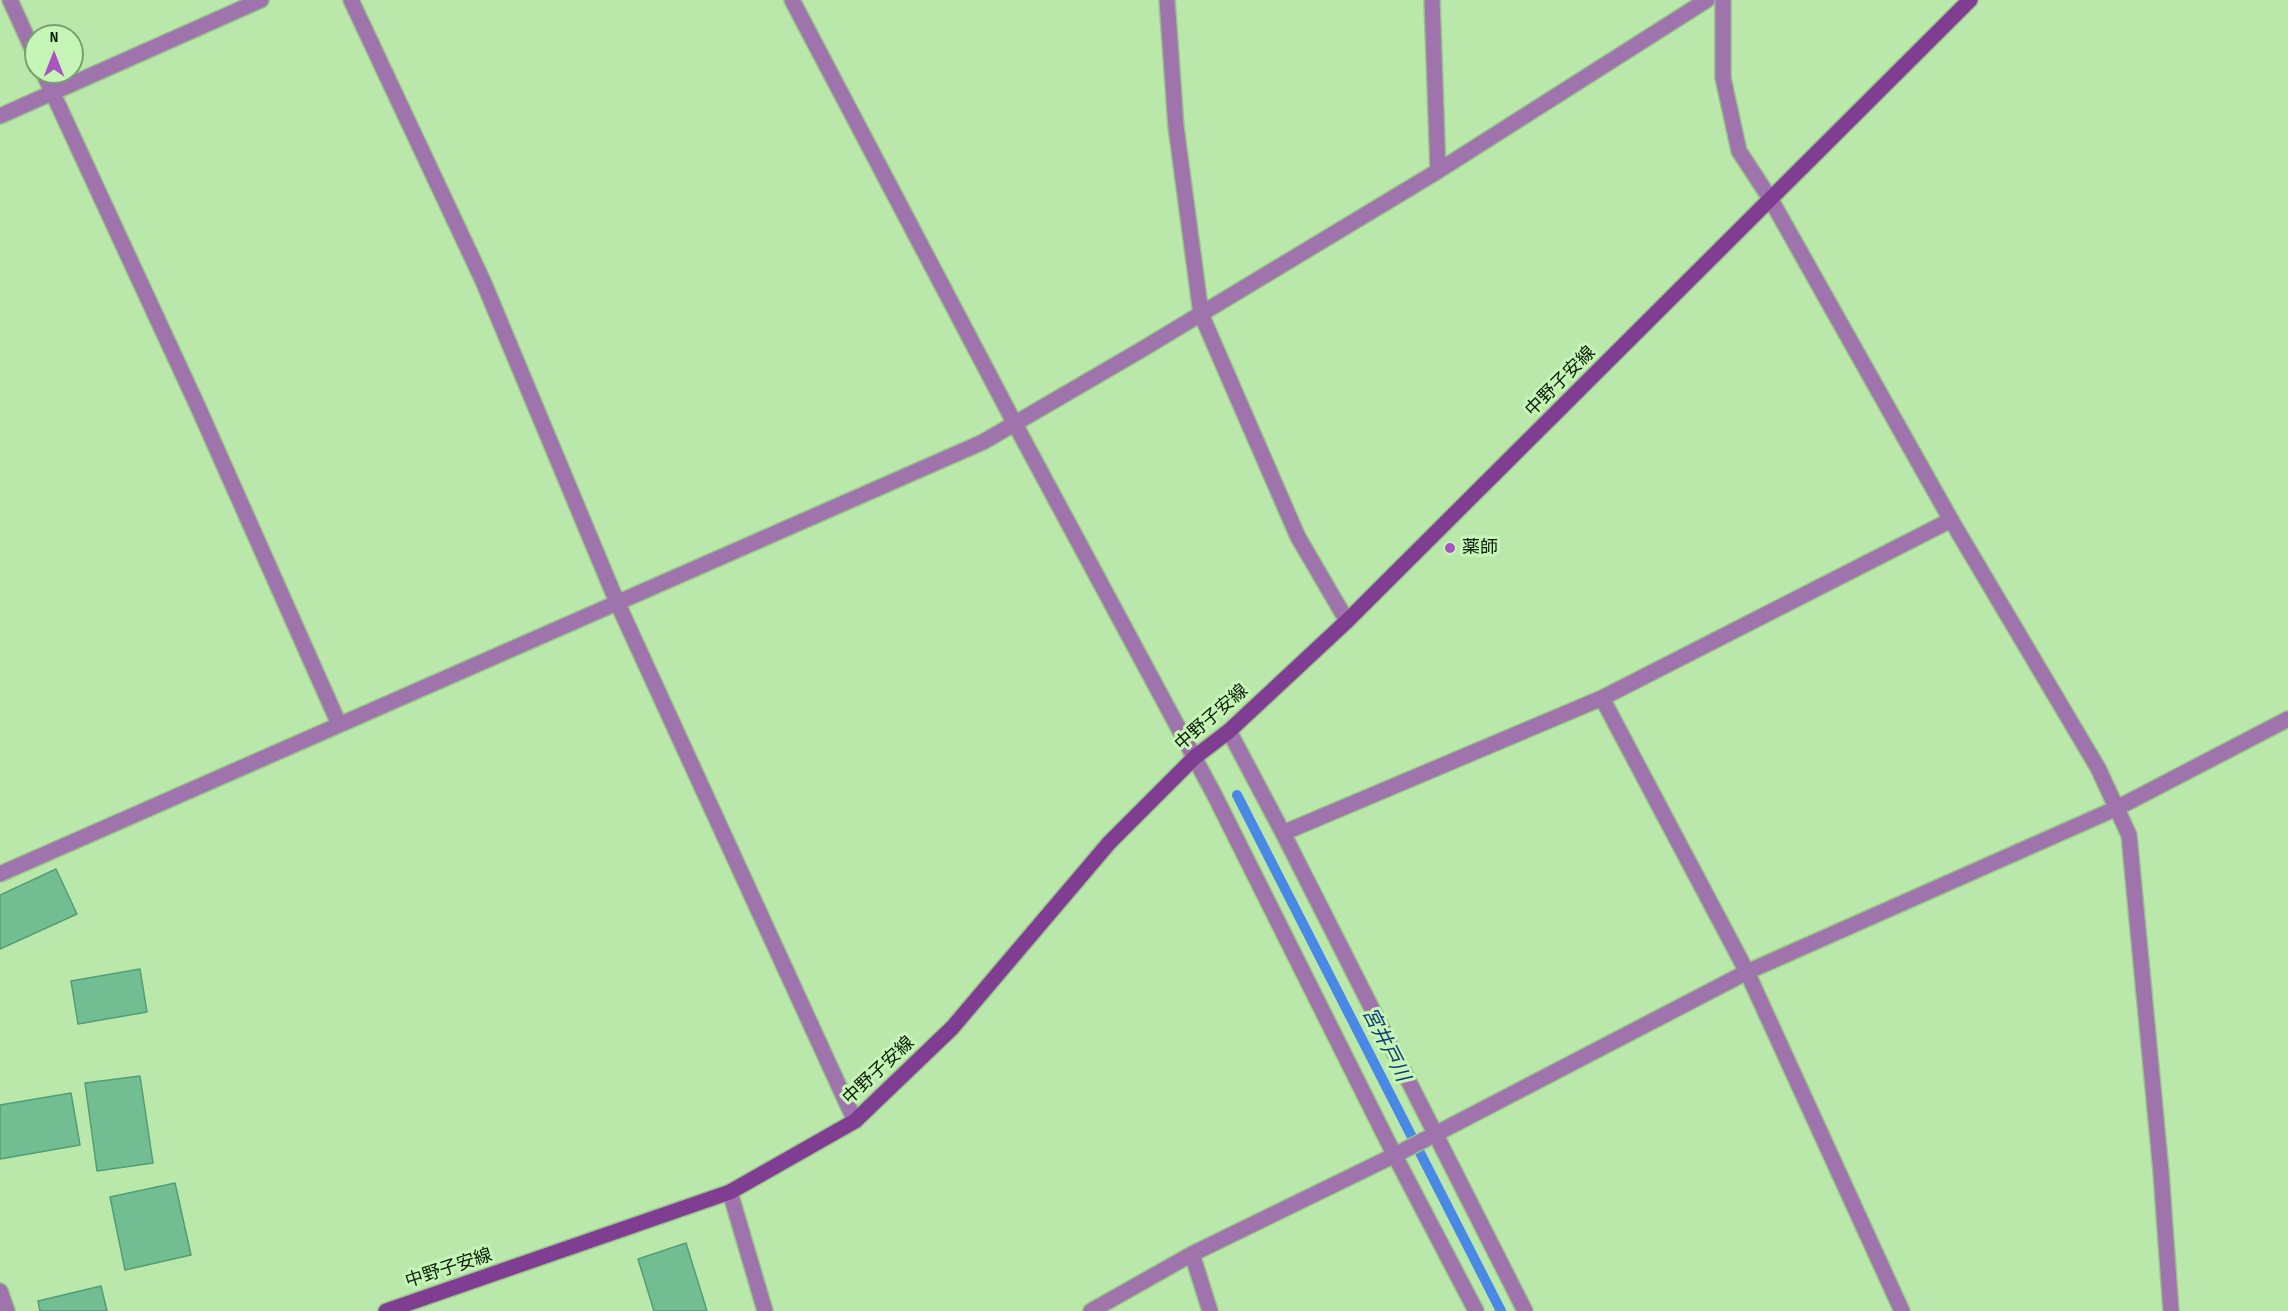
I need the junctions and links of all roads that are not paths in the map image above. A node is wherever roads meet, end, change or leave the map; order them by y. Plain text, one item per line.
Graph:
1 (10, 0) edge
2 (261, 0) edge
3 (351, 0) edge
4 (792, 0) edge
5 (1167, 0) edge
6 (1431, 0) edge
7 (1707, 0) edge
8 (1723, 0) edge
9 (1970, 0) edge
10 (24, 31) edge
11 (48, 84) edge
12 (52, 93) junction
13 (0, 116) edge
14 (1438, 171) junction
15 (1771, 200) junction
16 (1202, 314) junction
17 (1015, 424) junction
18 (1951, 520) junction
19 (617, 602) junction
20 (1347, 621) junction
21 (1602, 698) junction
22 (2288, 719) edge
23 (339, 724) junction
24 (1229, 730) junction
25 (1195, 757) junction
26 (2117, 808) junction
27 (1283, 833) junction
28 (0, 874) edge
29 (1747, 972) junction
30 (855, 1121) junction
31 (1434, 1134) junction
32 (1396, 1155) junction
33 (730, 1192) junction
34 (1192, 1254) junction
35 (0, 1291) edge
36 (7, 1311) edge
37 (386, 1311) edge
38 (765, 1311) edge
39 (1091, 1311) edge
40 (1210, 1311) edge
41 (1476, 1311) edge
42 (1525, 1311) edge
43 (1902, 1311) edge
44 (2171, 1311) edge

1 - 10 street
2 - 12 street
3 - 19 street
4 - 17 street
5 - 16 street
6 - 14 street
7 - 14 street
8 - 15 street
9 - 15 main road, 中野子安線
11 - 12 street
12 - 13 street
12 - 23 street
14 - 16 street
15 - 18 street
15 - 20 main road, 中野子安線
16 - 17 street
16 - 20 street
17 - 19 street
17 - 25 street
18 - 21 street
18 - 26 street
19 - 23 street
19 - 30 street
20 - 24 main road, 中野子安線
21 - 27 street
21 - 29 street
22 - 26 street
23 - 28 street
24 - 25 main road, 中野子安線
24 - 27 street
25 - 30 main road, 中野子安線
25 - 32 street
26 - 29 street
26 - 44 street
27 - 31 street
29 - 31 street
29 - 43 street
30 - 33 main road, 中野子安線
31 - 32 street
31 - 42 street
32 - 34 street
32 - 41 street
33 - 37 main road, 中野子安線
33 - 38 street
34 - 39 street
34 - 40 street
35 - 36 street

